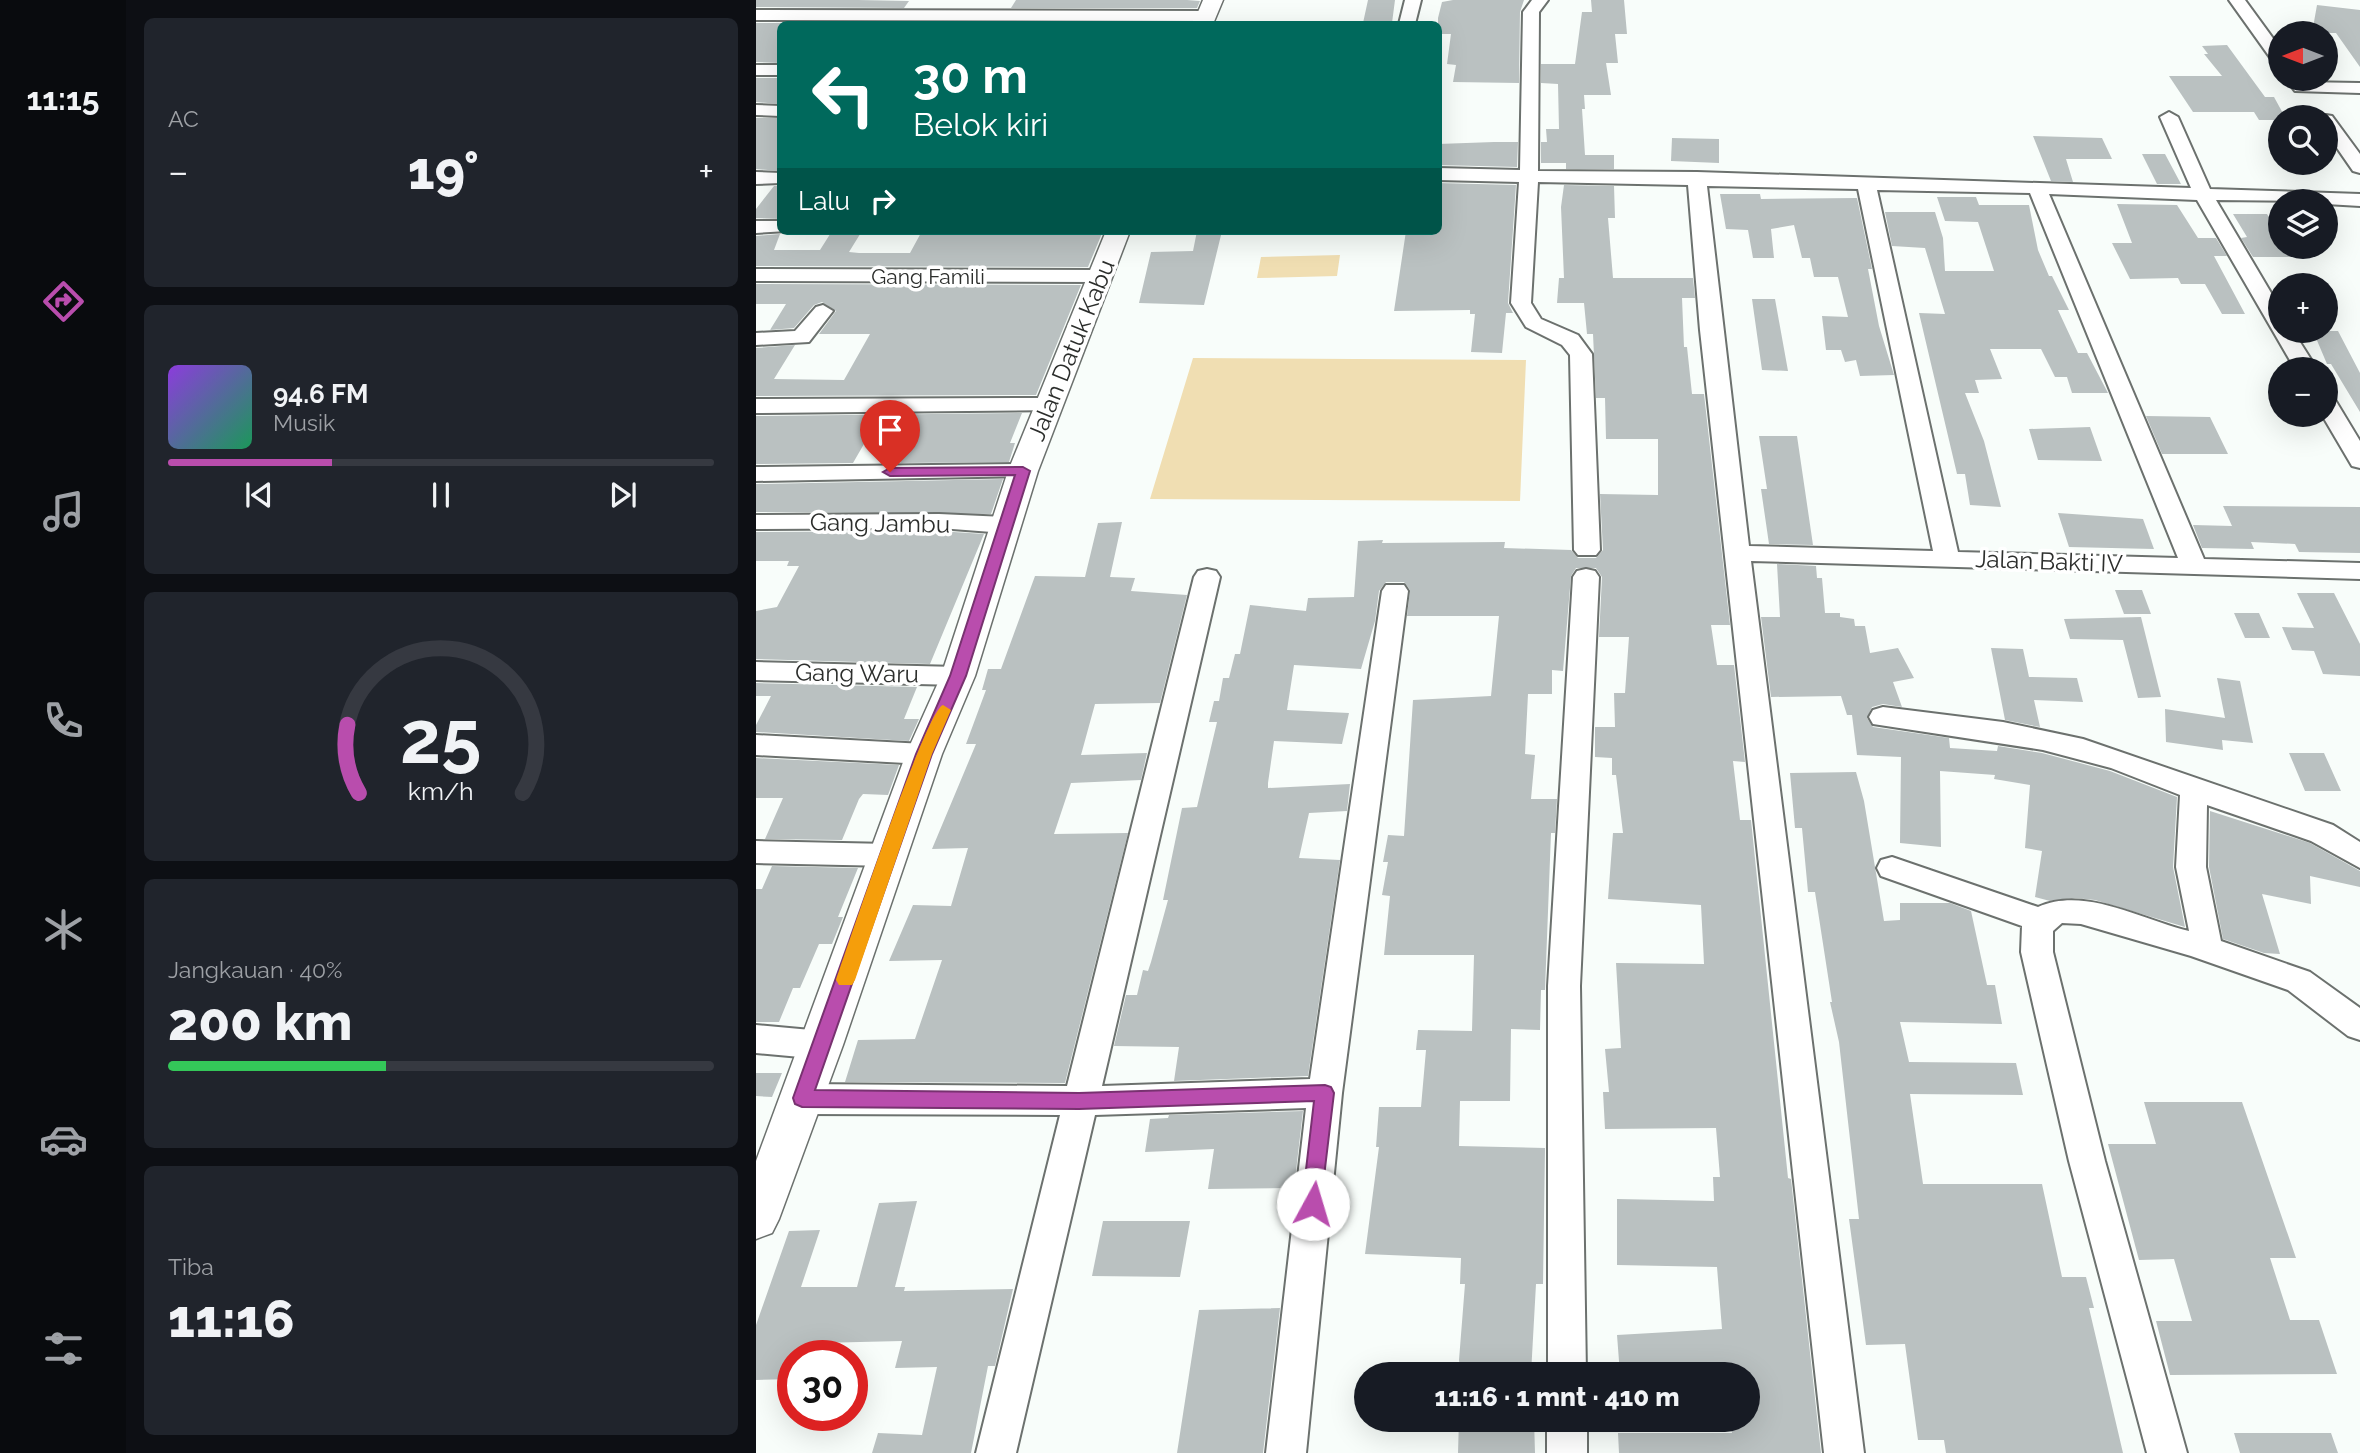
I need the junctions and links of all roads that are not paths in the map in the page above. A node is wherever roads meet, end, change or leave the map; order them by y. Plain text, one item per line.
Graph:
1 (1413, 0) edge
2 (1540, 0) edge
3 (2237, 0) edge
4 (1208, 13) edge
5 (756, 15) edge
6 (1408, 21) edge
7 (2268, 43) edge
8 (756, 54) edge
9 (777, 54) edge
10 (756, 70) edge
11 (777, 70) edge
12 (2338, 86) edge
13 (2360, 88) edge
14 (2304, 91) edge
15 (2315, 105) edge
16 (756, 110) edge
17 (777, 111) edge
18 (2169, 117) dead end
19 (2338, 136) edge
20 (2360, 167) edge
21 (1442, 174) edge
22 (1530, 174) junction
23 (756, 178) edge
24 (777, 178) edge
25 (1697, 178) junction
26 (1866, 184) junction
27 (2037, 188) junction
28 (2204, 196) junction
29 (2360, 200) edge
30 (756, 227) edge
31 (777, 227) edge
32 (1116, 235) edge
33 (756, 275) edge
34 (1100, 276) junction
35 (2268, 305) edge
36 (824, 311) dead end
37 (756, 339) edge
38 (1049, 405) junction
39 (756, 406) edge
40 (2338, 423) edge
41 (2360, 461) edge
42 (1023, 471) junction
43 (756, 474) edge
44 (756, 522) edge
45 (1005, 525) junction
46 (1738, 552) junction
47 (1947, 558) junction
48 (2194, 565) junction
49 (2359, 572) edge
50 (1207, 577) dead end
51 (1395, 591) dead end
52 (756, 671) edge
53 (958, 676) junction
54 (1883, 717) dead end
55 (756, 745) edge
56 (924, 754) junction
57 (2196, 790) junction
58 (756, 852) edge
59 (889, 855) junction
60 (2360, 857) edge
61 (1892, 868) dead end
62 (2042, 921) junction
63 (2194, 944) junction
64 (2360, 1026) edge
65 (756, 1039) edge
66 (822, 1045) junction
67 (1325, 1093) junction
68 (802, 1098) junction
69 (1079, 1101) junction
70 (756, 1219) edge
71 (1567, 1362) edge
72 (1567, 1432) edge
73 (996, 1453) edge
74 (1286, 1453) edge
75 (1567, 1453) edge
76 (1844, 1453) edge
77 (2167, 1453) edge

1 - 6 street
2 - 22 street
3 - 7 street
4 - 5 street
8 - 9 street
10 - 11 street
12 - 13 street
14 - 15 street
16 - 17 street
18 - 28 street
19 - 20 street
21 - 22 street
22 - 25 street
22 - 71 street
23 - 24 street
25 - 26 street
25 - 46 street
26 - 27 street
26 - 47 street
27 - 28 street
27 - 48 street
28 - 29 street
28 - 35 street
30 - 31 street
32 - 34 street, Jalan Datuk Kabu
33 - 34 street, Gang Famili
34 - 38 street, Jalan Datuk Kabu
36 - 37 street
38 - 39 street
38 - 42 street, Jalan Datuk Kabu
40 - 41 street
42 - 43 street
42 - 45 street, Jalan Datuk Kabu
44 - 45 street, Gang Jambu
45 - 53 street, Jalan Datuk Kabu
46 - 47 street, Jalan Bakti IV
46 - 76 street
47 - 48 street, Jalan Bakti IV
48 - 49 street, Jalan Bakti IV
50 - 69 street
51 - 67 street
52 - 53 street, Gang Waru
53 - 56 street, Jalan Datuk Kabu
54 - 57 street
55 - 56 street
56 - 59 street, Jalan Datuk Kabu
57 - 60 street
57 - 63 street
58 - 59 street
59 - 66 street, Jalan Datuk Kabu
61 - 62 street
62 - 63 street
62 - 77 street
63 - 64 street
65 - 66 street
66 - 68 street, Jalan Datuk Kabu
67 - 69 street
67 - 74 street
68 - 69 street
68 - 70 street, Jalan Datuk Kabu
69 - 73 street
72 - 75 street

